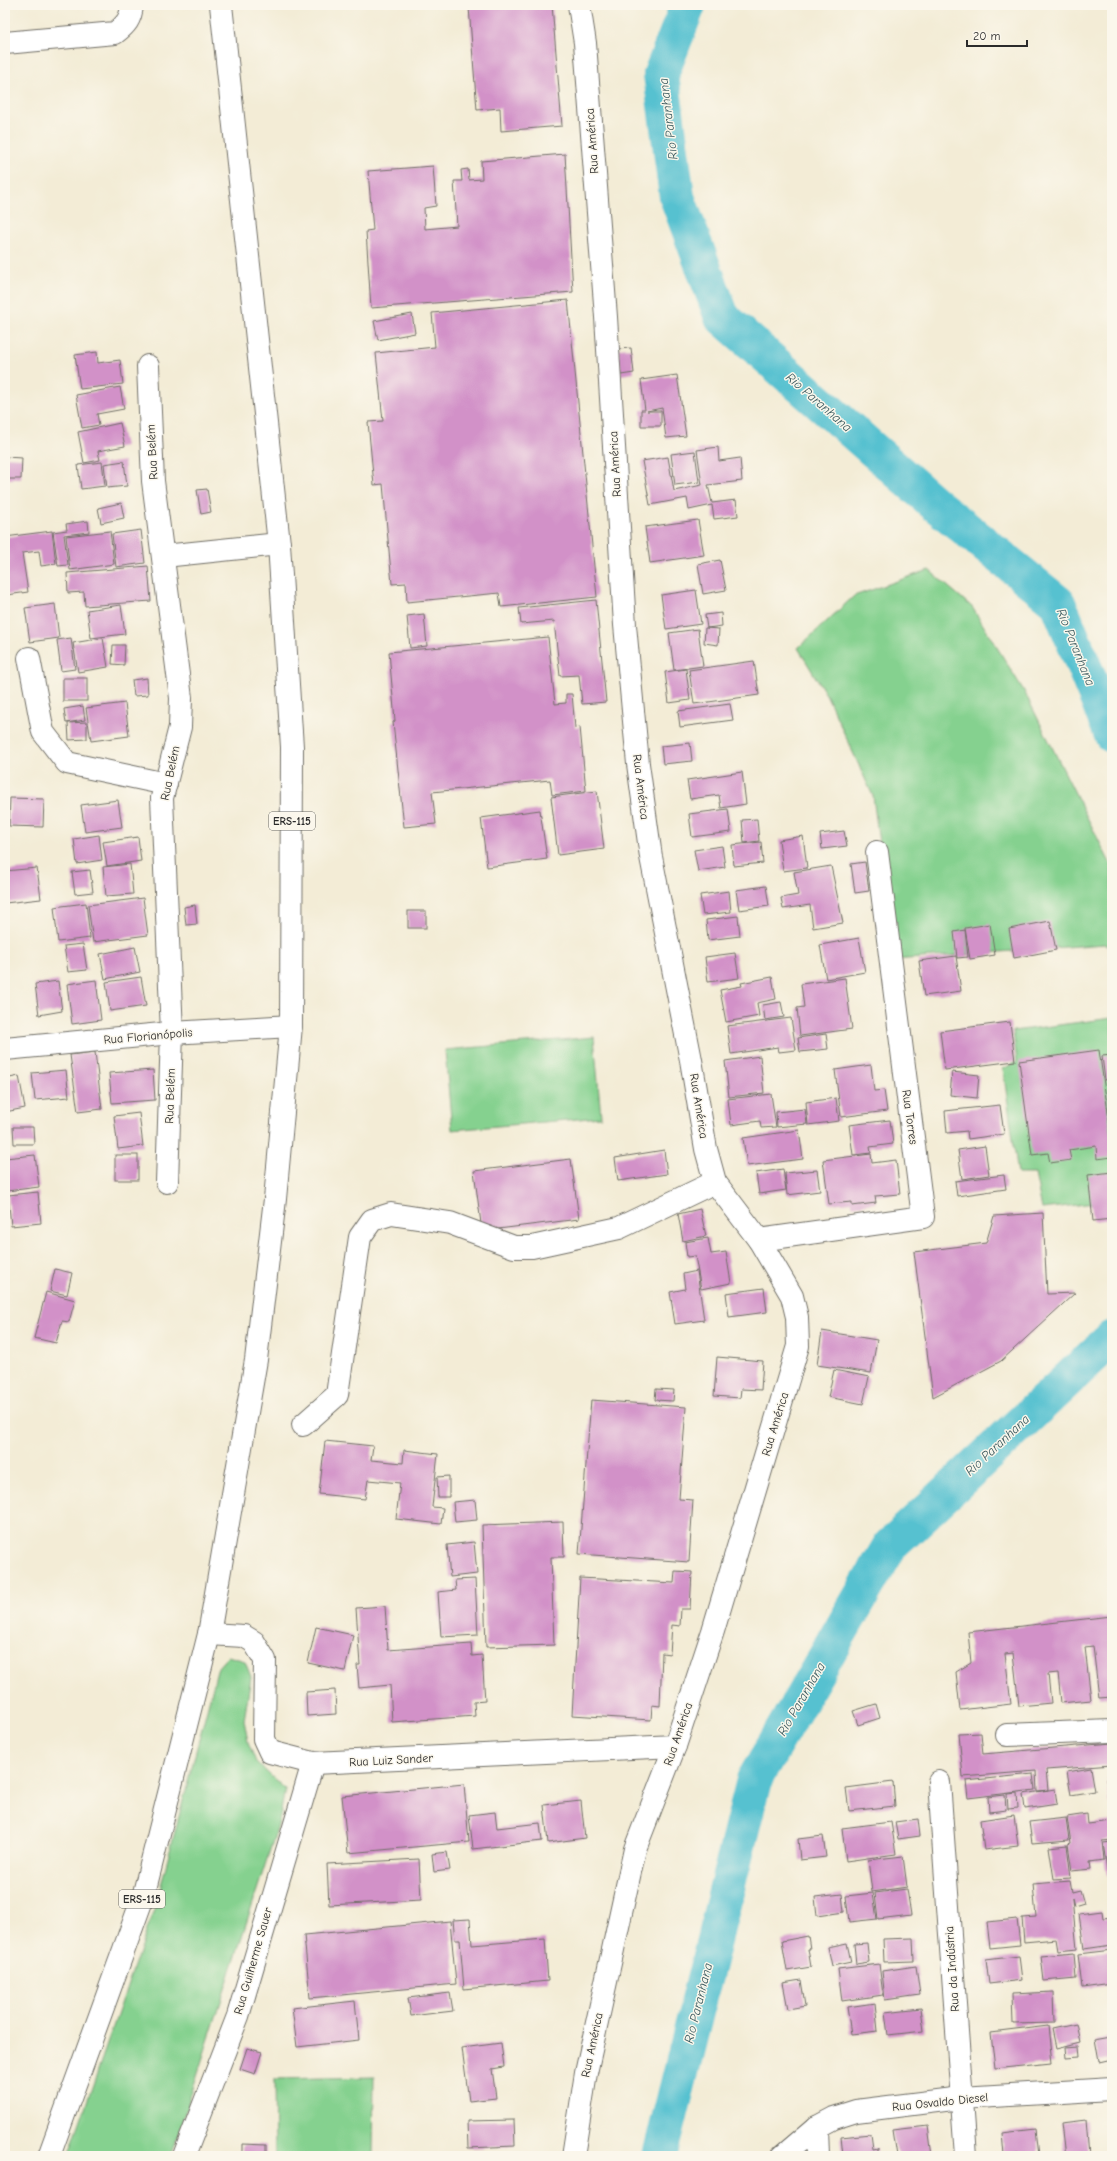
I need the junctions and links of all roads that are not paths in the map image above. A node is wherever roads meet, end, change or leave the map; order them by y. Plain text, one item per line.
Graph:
1 (221, 5) edge
2 (578, 5) edge
3 (131, 11) edge
4 (5, 44) edge
5 (148, 366) dead end
6 (279, 544) junction
7 (164, 556) junction
8 (29, 658) dead end
9 (166, 784) junction
10 (877, 852) dead end
11 (291, 1026) junction
12 (172, 1033) junction
13 (5, 1049) edge
14 (167, 1182) dead end
15 (715, 1182) junction
16 (760, 1240) junction
17 (303, 1425) dead end
18 (209, 1634) junction
19 (1112, 1731) edge
20 (1007, 1735) dead end
21 (675, 1746) junction
22 (313, 1763) junction
23 (939, 1782) dead end
24 (1112, 2089) edge
25 (961, 2098) junction
26 (817, 2127) junction
27 (49, 2156) edge
28 (184, 2156) edge
29 (572, 2156) edge
30 (783, 2156) edge
31 (818, 2156) edge
32 (966, 2156) edge

1 - 6 street, ERS-115
2 - 15 street, Rua América
3 - 4 street
5 - 7 street, Rua Belém
6 - 7 street
6 - 11 street, ERS-115
7 - 9 street, Rua Belém
8 - 9 street
9 - 12 street, Rua Belém
10 - 16 street, Rua Torres
11 - 12 street, Rua Florianópolis
11 - 18 street, ERS-115
12 - 13 street, Rua Florianópolis
12 - 14 street, Rua Belém
15 - 16 street, Rua América
15 - 17 street
16 - 21 street, Rua América
18 - 22 street, Rua Luiz Sander
18 - 27 street, ERS-115
19 - 20 street
21 - 22 street, Rua Luiz Sander
21 - 29 street, Rua América
22 - 28 street, Rua Guilherme Sauer
23 - 25 street, Rua da Indústria
24 - 25 street, Rua Osvaldo Diesel
25 - 26 street, Rua Osvaldo Diesel
25 - 32 street, Rua da Indústria
26 - 30 street, Rua Osvaldo Diesel
26 - 31 street

